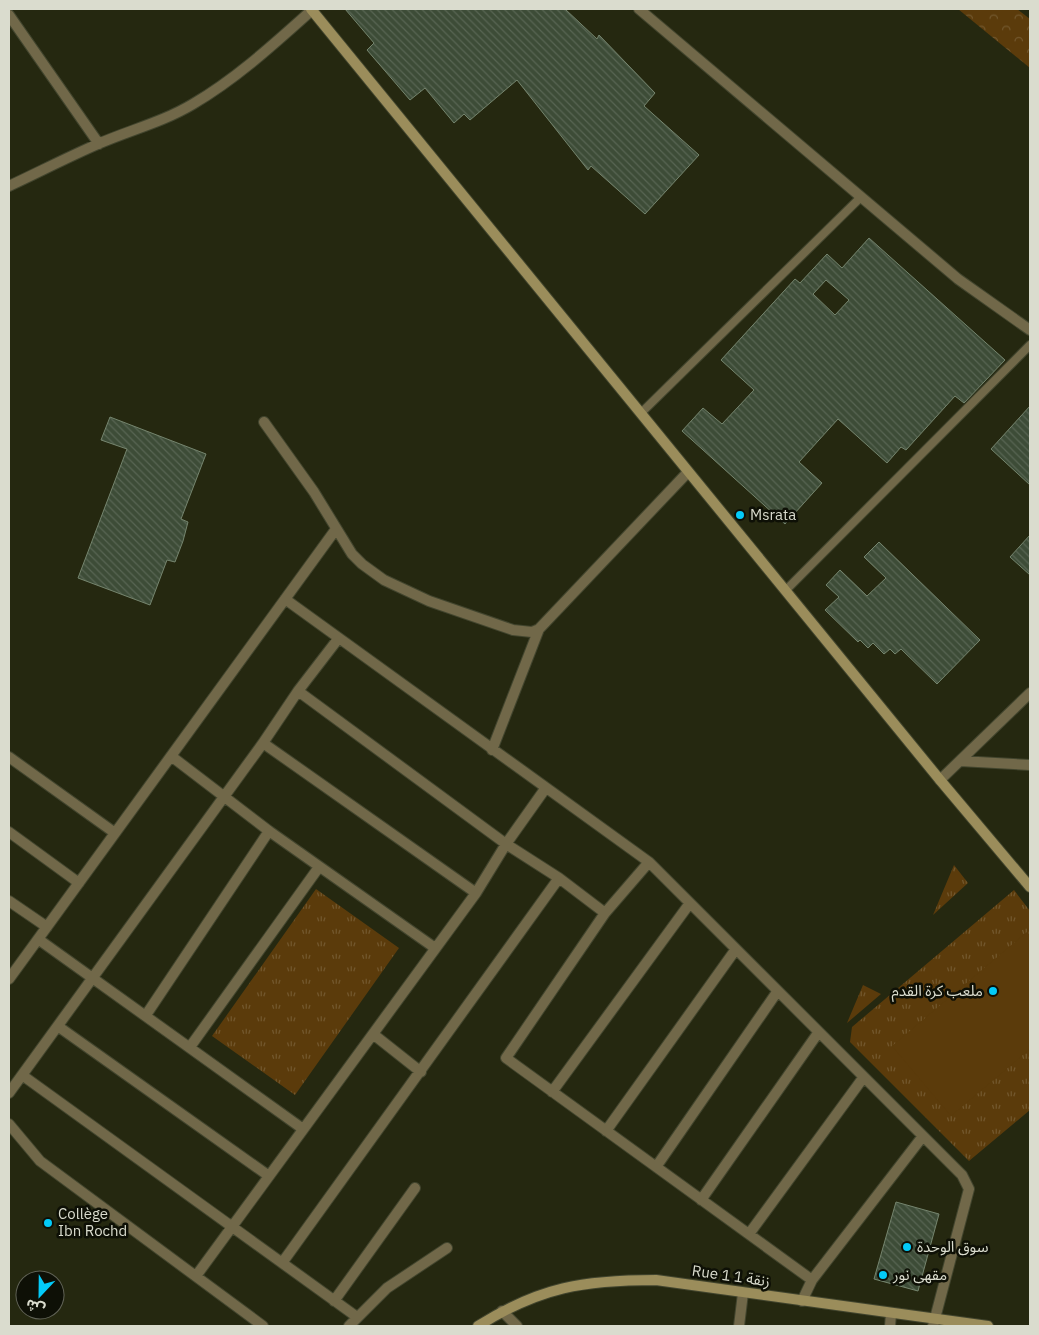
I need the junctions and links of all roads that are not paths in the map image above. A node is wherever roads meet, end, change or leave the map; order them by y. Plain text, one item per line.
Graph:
1 (639, 9) edge
2 (311, 10) edge
3 (9, 15) edge
4 (99, 144) junction
5 (9, 186) edge
6 (860, 198) junction
7 (1030, 330) edge
8 (1030, 345) edge
9 (641, 414) junction
10 (264, 422) dead end
11 (688, 472) junction
12 (336, 529) junction
13 (786, 590) junction
14 (286, 599) junction
15 (539, 629) junction
16 (338, 638) junction
17 (298, 691) junction
18 (1030, 693) edge
19 (263, 743) junction
20 (492, 750) junction
21 (171, 756) junction
22 (9, 758) edge
23 (960, 762) junction
24 (1030, 765) edge
25 (940, 780) junction
26 (545, 789) junction
27 (224, 797) junction
28 (269, 831) junction
29 (9, 832) edge
30 (115, 833) junction
31 (506, 844) junction
32 (649, 862) junction
33 (319, 867) junction
34 (559, 878) junction
35 (79, 883) junction
36 (1030, 887) edge
37 (476, 893) junction
38 (9, 901) edge
39 (690, 903) junction
40 (605, 913) junction
41 (46, 927) junction
42 (38, 938) junction
43 (435, 948) junction
44 (736, 949) junction
45 (93, 977) junction
46 (9, 979) edge
47 (777, 992) junction
48 (146, 1015) junction
49 (59, 1027) junction
50 (818, 1033) junction
51 (373, 1034) junction
52 (190, 1046) junction
53 (421, 1072) junction
54 (22, 1075) junction
55 (863, 1078) junction
56 (552, 1092) junction
57 (9, 1093) edge
58 (9, 1124) edge
59 (304, 1129) junction
60 (606, 1131) junction
61 (923, 1136) junction
62 (656, 1167) junction
63 (269, 1176) junction
64 (415, 1188) dead end
65 (701, 1200) junction
66 (232, 1227) junction
67 (749, 1234) junction
68 (447, 1248) dead end
69 (282, 1263) junction
70 (196, 1276) junction
71 (812, 1280) junction
72 (743, 1293) junction
73 (334, 1301) junction
74 (802, 1301) junction
75 (502, 1311) junction
76 (891, 1314) junction
77 (356, 1318) junction
78 (933, 1323) edge
79 (263, 1326) edge
80 (349, 1326) edge
81 (478, 1326) edge
82 (517, 1326) edge
83 (739, 1326) edge
84 (890, 1326) edge
85 (988, 1326) edge

1 - 6 street
2 - 4 street
2 - 9 street
3 - 4 street
4 - 5 street
6 - 7 street
6 - 9 lane
8 - 13 lane
9 - 11 street
10 - 12 street
11 - 13 street
11 - 15 street
12 - 14 street
12 - 15 street
13 - 25 street
14 - 16 street
14 - 21 street
15 - 20 street
16 - 17 street
16 - 20 street
17 - 19 street
17 - 31 street
18 - 23 street
19 - 27 street
19 - 37 street
20 - 26 street
21 - 27 street
21 - 30 street
22 - 30 street
23 - 24 street
23 - 25 street
25 - 36 street
26 - 31 street
26 - 32 street
27 - 28 street
27 - 45 street
28 - 33 street
28 - 48 street
29 - 35 street
30 - 35 street
31 - 34 street
31 - 37 street
32 - 39 street
32 - 40 street
33 - 43 street
33 - 52 street
34 - 40 street
34 - 53 street
35 - 41 street
37 - 43 street
38 - 41 street
39 - 44 street
39 - 56 street
40 - 56 street
41 - 42 street
42 - 45 street
42 - 46 street
43 - 51 street
44 - 47 street
44 - 60 street
45 - 48 street
45 - 49 street
47 - 50 street
47 - 62 street
48 - 52 street
49 - 54 street
49 - 63 street
50 - 55 street
50 - 65 street
51 - 53 street
51 - 59 street
52 - 59 street
53 - 69 street
54 - 57 street
54 - 66 street
55 - 61 street
55 - 67 street
56 - 60 street
58 - 70 street
59 - 63 street
60 - 62 street
61 - 71 street
61 - 78 street
62 - 65 street
63 - 66 street
64 - 73 street
65 - 67 street
66 - 69 street
66 - 70 street
67 - 71 street
68 - 77 street
69 - 73 street
70 - 79 street
71 - 74 street
72 - 74 street, Rue 1 زنقة 1
72 - 75 street, Rue 1 زنقة 1
72 - 83 street
73 - 77 street
74 - 76 street, Rue 1 زنقة 1
75 - 81 street, Rue 1 زنقة 1
75 - 82 street
76 - 78 street, Rue 1 زنقة 1
76 - 84 street
77 - 80 street
78 - 85 street, Rue 1 زنقة 1

